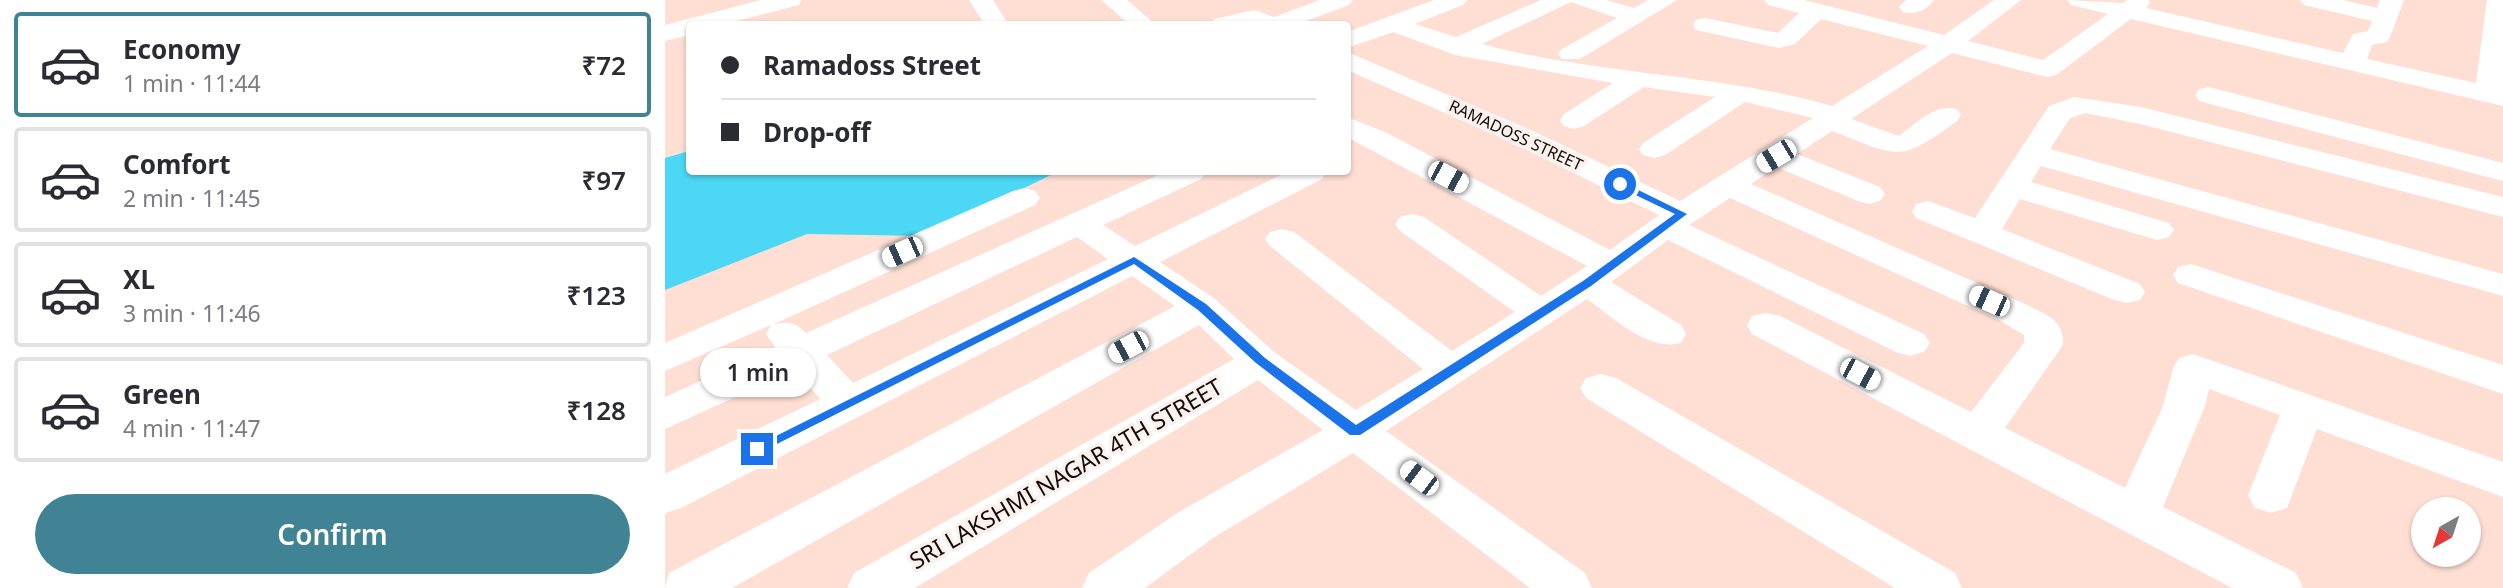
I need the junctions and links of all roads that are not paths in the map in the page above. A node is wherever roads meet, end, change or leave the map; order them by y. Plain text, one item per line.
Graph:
1 (981, 0) edge
2 (1113, 0) edge
3 (1341, 0) edge
4 (1455, 0) edge
5 (1560, 0) edge
6 (1581, 0) edge
7 (1665, 0) edge
8 (1776, 0) edge
9 (2009, 0) edge
10 (2079, 0) edge
11 (2312, 0) edge
12 (2471, 0) edge
13 (776, 2) edge
14 (2498, 3) edge
15 (2134, 6) edge
16 (2389, 8) edge
17 (1816, 10) junction
18 (1636, 16) junction
19 (2281, 19) dead end
20 (709, 21) edge
21 (994, 21) edge
22 (1139, 21) edge
23 (1285, 21) edge
24 (1394, 24) junction
25 (1705, 25) dead end
26 (686, 28) edge
27 (665, 33) edge
28 (1351, 40) edge
29 (1950, 43) junction
30 (1455, 47) junction
31 (1571, 54) dead end
32 (2264, 54) junction
33 (2230, 56) dead end
34 (2352, 63) junction
35 (1354, 67) edge
36 (1639, 79) junction
37 (1740, 93) junction
38 (2209, 95) dead end
39 (2495, 96) edge
40 (1947, 115) dead end
41 (2141, 116) joint
42 (1831, 118) junction
43 (2503, 118) edge
44 (1574, 121) dead end
45 (1351, 128) edge
46 (1377, 139) junction
47 (1654, 149) dead end
48 (1351, 151) edge
49 (2032, 154) junction
50 (1776, 156) junction
51 (2503, 172) edge
52 (1184, 175) edge
53 (1305, 175) edge
54 (1728, 185) junction
55 (2012, 186) junction
56 (1869, 194) dead end
57 (1024, 198) dead end
58 (2503, 207) edge
59 (1928, 212) dead end
60 (1674, 220) junction
61 (1080, 224) junction
62 (1412, 224) dead end
63 (2157, 230) dead end
64 (1982, 234) junction
65 (1282, 239) dead end
66 (1134, 260) junction
67 (1600, 275) junction
68 (2191, 275) dead end
69 (2503, 285) edge
70 (2127, 292) dead end
71 (1202, 307) junction
72 (1540, 312) junction
73 (766, 313) junction
74 (1766, 325) dead end
75 (1667, 334) dead end
76 (1910, 343) dead end
77 (800, 350) junction
78 (665, 358) edge
79 (1260, 360) junction
80 (1451, 370) junction
81 (2503, 380) edge
82 (1601, 388) dead end
83 (848, 403) junction
84 (2304, 407) junction
85 (665, 414) edge
86 (1355, 431) junction
87 (1977, 435) junction
88 (2503, 480) edge
89 (665, 495) edge
90 (2271, 495) dead end
91 (2137, 514) junction
92 (687, 588) edge
93 (872, 588) edge
94 (1107, 588) edge
95 (1567, 588) edge
96 (1937, 588) edge
97 (2278, 588) edge

1 - 21 street
2 - 22 street
3 - 23 street
4 - 24 street
5 - 30 street
6 - 18 street
7 - 18 street
8 - 17 street
9 - 29 street
10 - 15 street
11 - 16 street
12 - 14 street
13 - 20 main road
14 - 39 street
15 - 29 street
15 - 32 street
16 - 34 street
17 - 25 street
17 - 29 street
18 - 31 street
19 - 32 street
24 - 28 street
24 - 30 street
26 - 27 main road
29 - 42 street
30 - 36 street
32 - 33 street
32 - 34 street
32 - 43 street
34 - 39 street
35 - 60 street, RAMADOSS STREET
36 - 37 street
36 - 44 street
37 - 42 street
37 - 47 street
38 - 51 street
40 - 42 street
41 - 49 street
41 - 58 street
42 - 50 street
45 - 46 street
46 - 48 street
46 - 67 street
49 - 55 street
49 - 69 street
50 - 54 street
50 - 56 street
52 - 61 street
53 - 66 street
54 - 60 street
54 - 87 street
55 - 63 street
55 - 64 street
57 - 73 street
59 - 64 street
60 - 67 street
60 - 76 street, RAMADOSS STREET
61 - 66 street
61 - 77 street
62 - 72 street
64 - 70 street
65 - 80 street
66 - 71 street
66 - 83 street
67 - 72 street
67 - 75 street
68 - 81 street
71 - 79 street
71 - 92 street
72 - 80 street
73 - 77 street
73 - 78 street
74 - 87 street
77 - 83 street
77 - 85 street
79 - 86 street
79 - 93 street, SRI LAKSHMI NAGAR 4TH STREET
80 - 86 street
82 - 96 street
83 - 89 street
84 - 88 street
84 - 90 street
84 - 91 street
86 - 94 street
86 - 95 street
87 - 91 street
91 - 97 street

